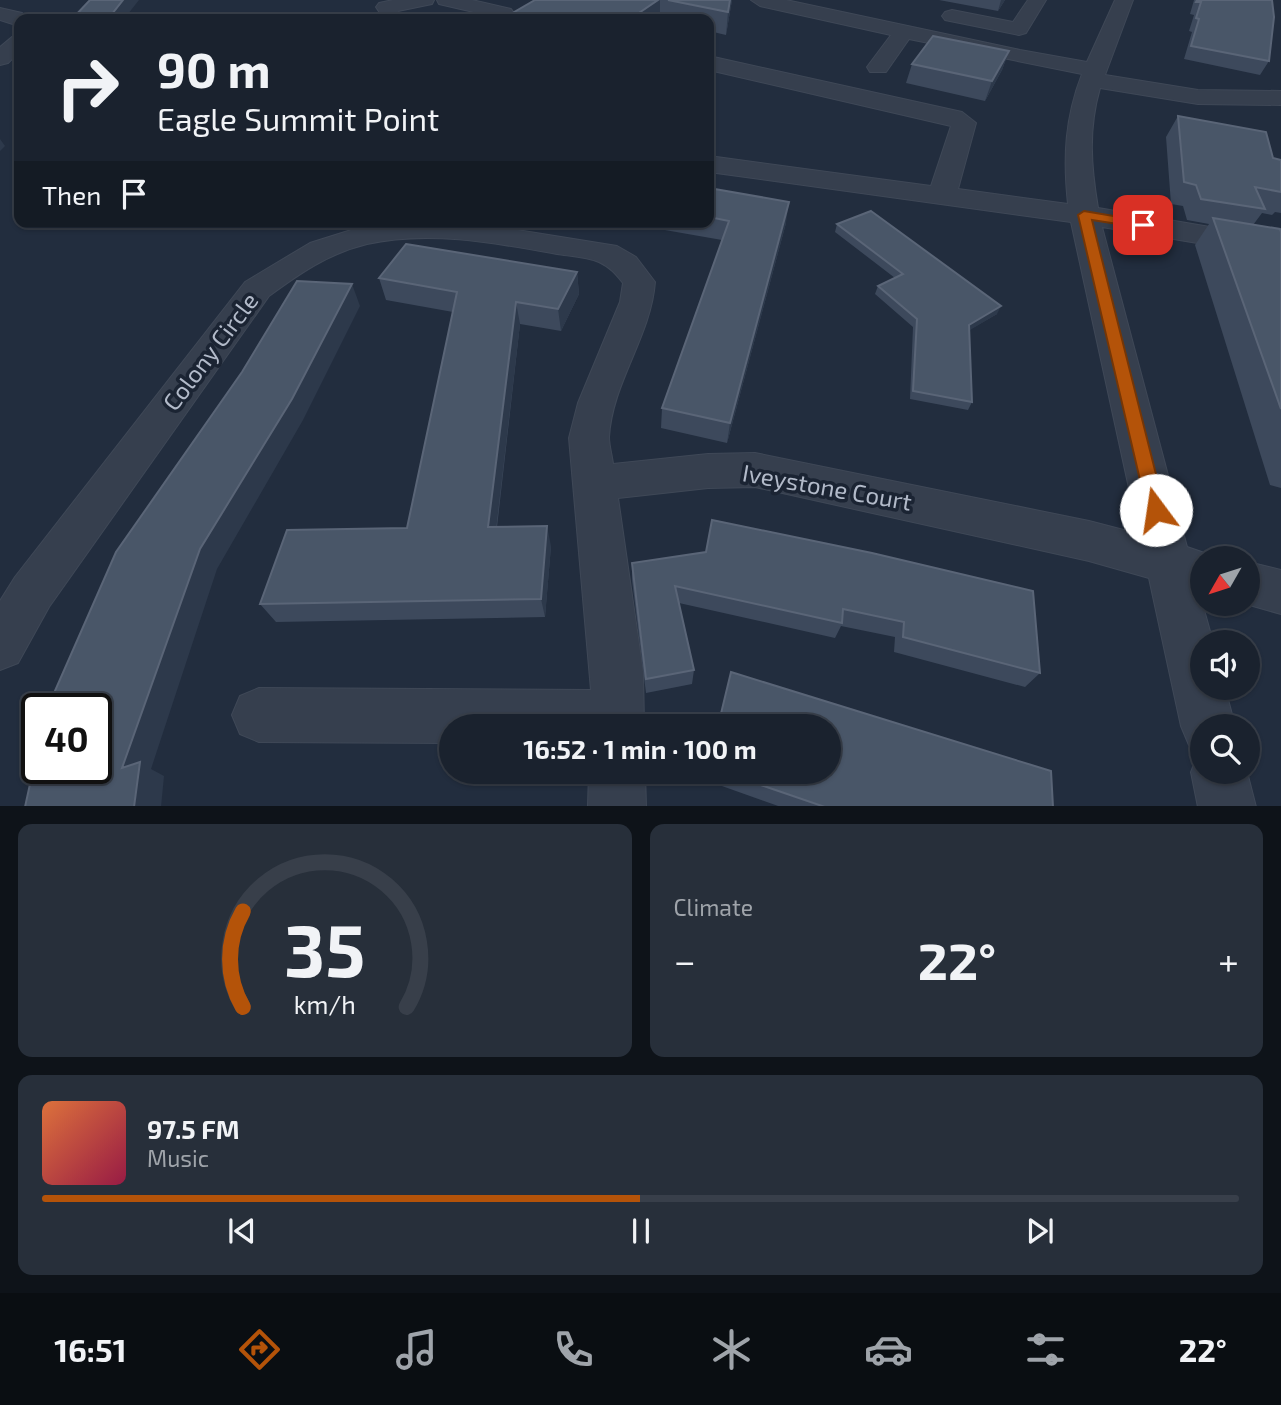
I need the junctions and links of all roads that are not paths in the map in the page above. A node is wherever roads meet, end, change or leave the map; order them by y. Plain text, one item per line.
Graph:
1 (425, 0) edge
2 (446, 0) edge
3 (760, 0) edge
4 (1037, 0) edge
5 (1124, 0) edge
6 (906, 7) dead end
7 (931, 12) dead end
8 (504, 13) edge
9 (391, 14) edge
10 (897, 28) junction
11 (14, 45) edge
12 (0, 58) edge
13 (714, 64) edge
14 (878, 67) dead end
15 (1095, 75) junction
16 (1281, 97) edge
17 (714, 165) edge
18 (943, 196) junction
19 (1084, 215) junction
20 (1281, 248) edge
21 (596, 483) junction
22 (1186, 567) edge
23 (1260, 586) edge
24 (1281, 592) edge
25 (0, 646) edge
26 (617, 714) edge
27 (1206, 714) edge
28 (259, 715) dead end
29 (439, 719) edge
30 (617, 784) edge
31 (1222, 784) edge
32 (617, 806) edge
33 (1227, 806) edge

1 - 9 street
2 - 8 street
3 - 10 street
4 - 7 street
5 - 15 street
6 - 10 street
10 - 14 street
10 - 15 street
11 - 12 street
13 - 18 street
15 - 16 street
15 - 19 street
17 - 18 street
18 - 19 street
19 - 20 street
19 - 22 street
21 - 22 street, Iveystone Court
21 - 25 street, Colony Circle
21 - 26 street
22 - 27 street
23 - 24 street
28 - 29 street
30 - 32 street
31 - 33 street

